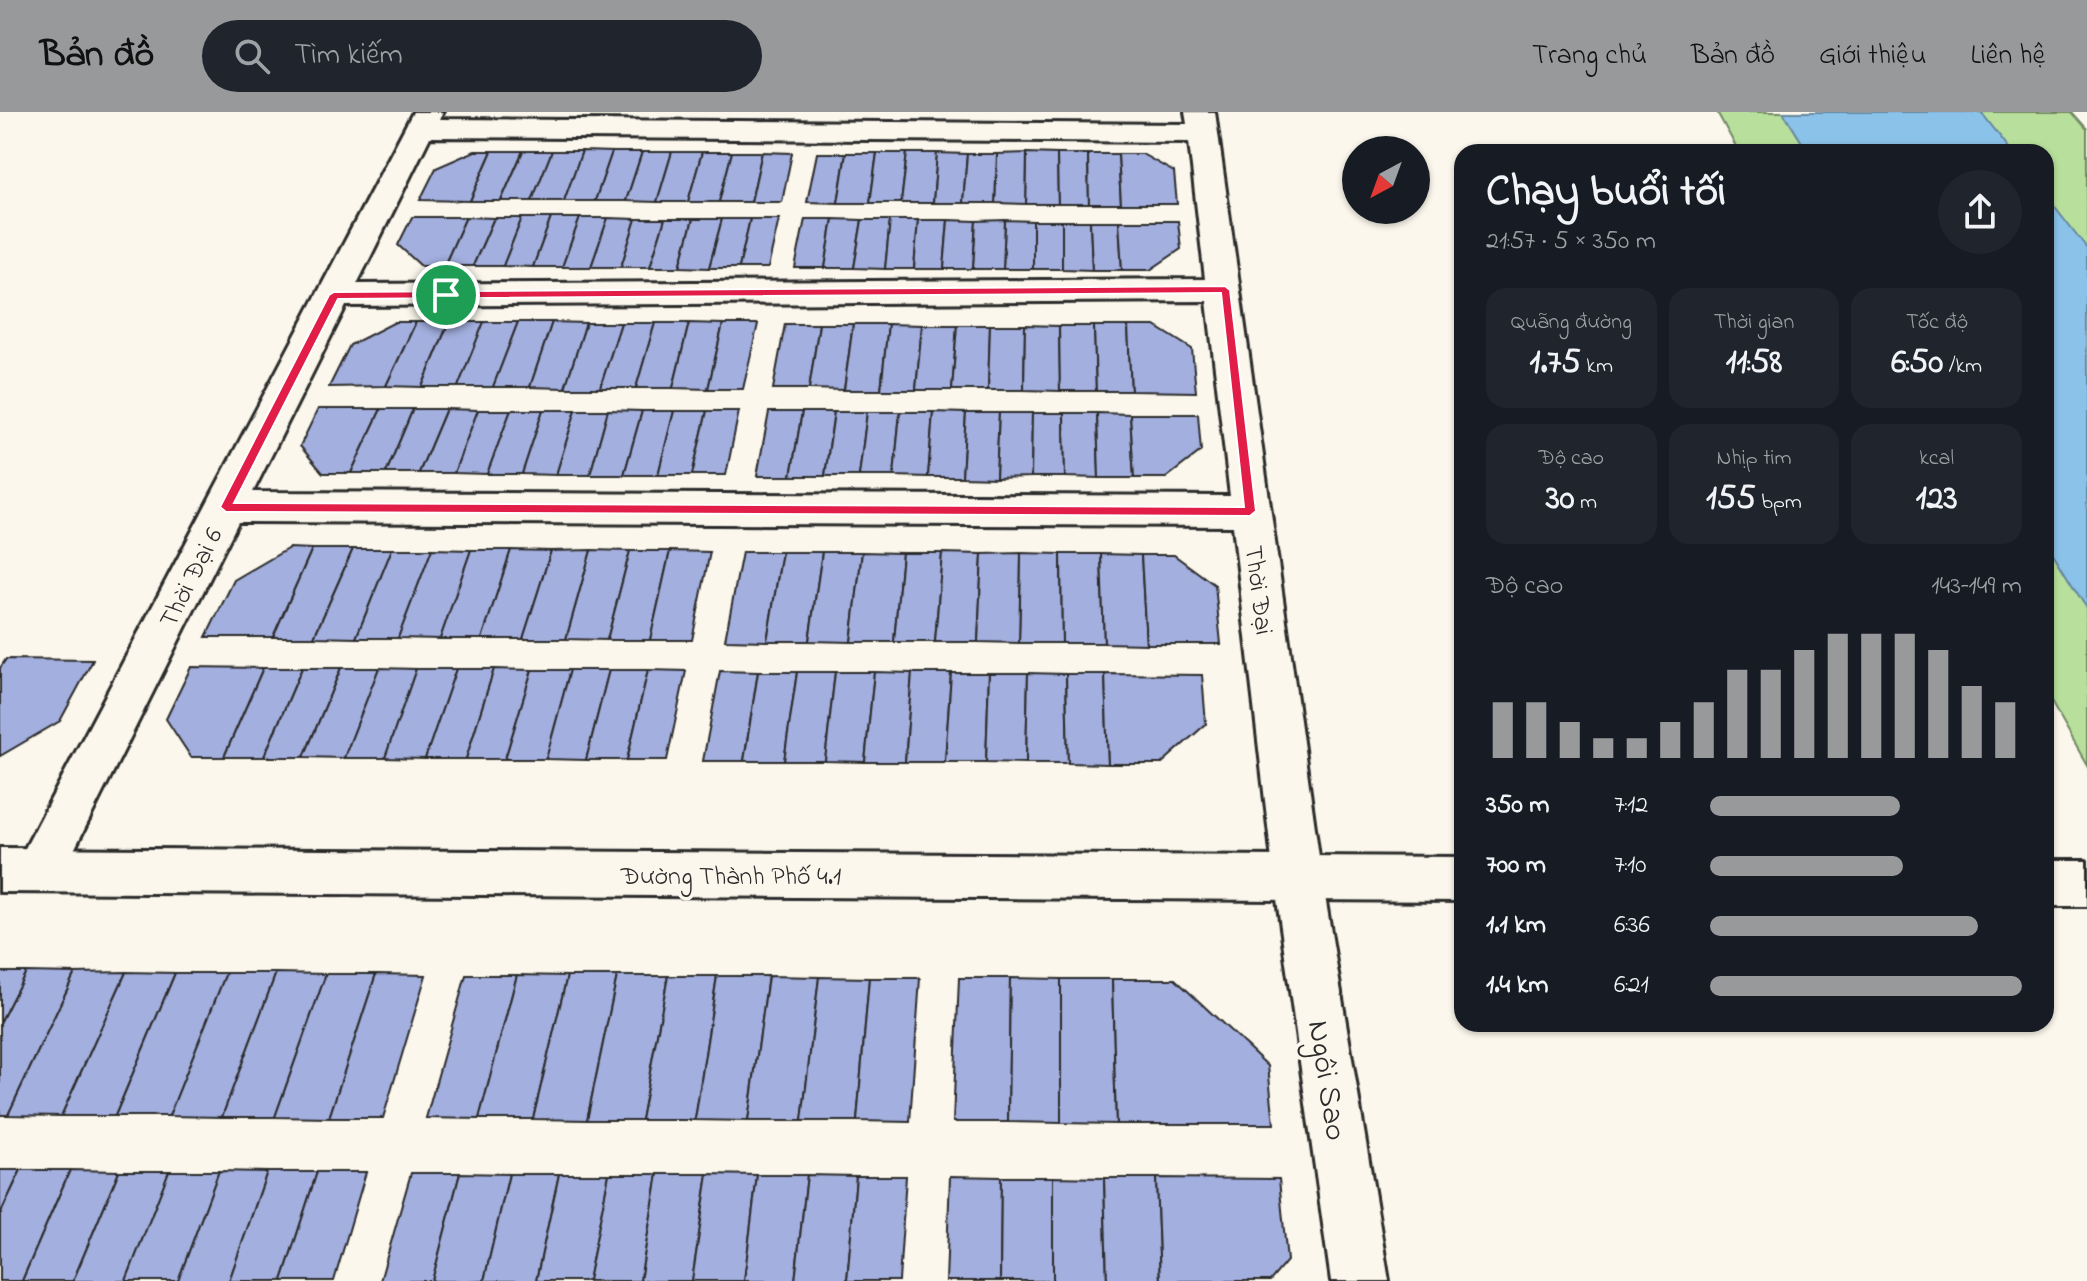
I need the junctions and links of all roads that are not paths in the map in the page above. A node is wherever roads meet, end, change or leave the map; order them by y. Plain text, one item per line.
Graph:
1 (424, 120) edge
2 (1202, 122) edge
3 (1225, 290) junction
4 (334, 295) junction
5 (226, 507) junction
6 (1250, 511) junction
7 (20, 870) edge
8 (1298, 878) junction
9 (1454, 879) edge
10 (2054, 883) edge
11 (2087, 883) edge
12 (1360, 1281) edge

1 - 2 street
1 - 4 street, Thời Đại 6
2 - 3 street, Thời Đại
3 - 4 street
3 - 6 street, Thời Đại
4 - 5 street, Thời Đại 6
5 - 6 street
5 - 7 street, Thời Đại 6
6 - 8 street, Thời Đại
7 - 8 street, Đường Thành Phố 4.1
8 - 9 street, Đường Thành Phố 4.1
8 - 12 street, Ngôi Sao
10 - 11 street

